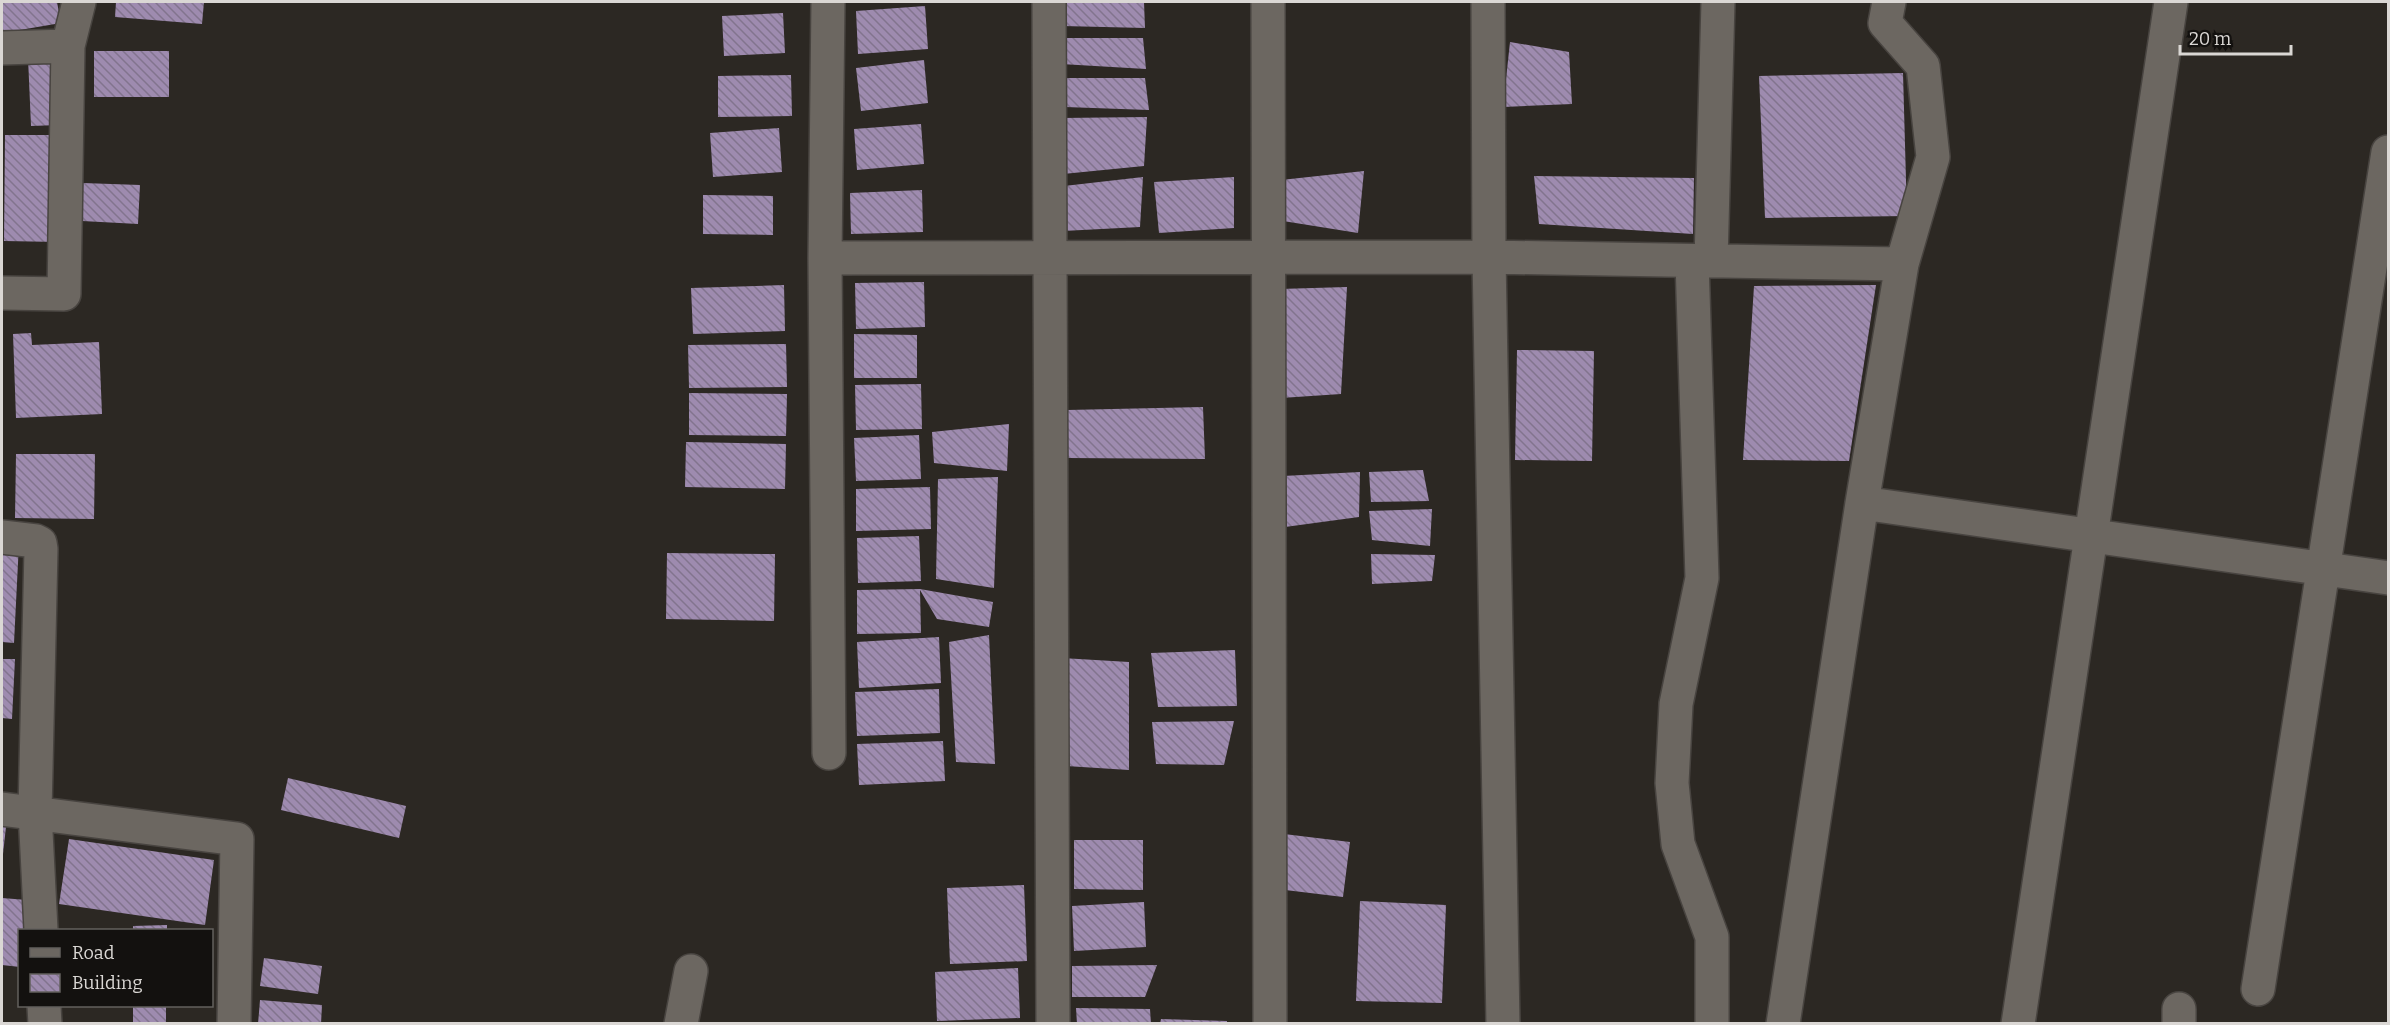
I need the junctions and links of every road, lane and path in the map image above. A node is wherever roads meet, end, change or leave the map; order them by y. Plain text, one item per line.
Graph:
1 (79, 2) edge
2 (828, 2) edge
3 (1049, 2) edge
4 (1268, 2) edge
5 (1488, 2) edge
6 (1718, 2) edge
7 (1888, 2) edge
8 (2171, 2) edge
9 (68, 46) junction
10 (2, 48) edge
11 (2388, 152) edge
12 (1489, 257) junction
13 (825, 258) junction
14 (1050, 258) junction
15 (1269, 258) junction
16 (1702, 261) junction
17 (1902, 264) junction
18 (2, 293) edge
19 (1862, 503) junction
20 (2090, 535) junction
21 (2, 537) edge
22 (2323, 568) junction
23 (2388, 578) edge
24 (829, 753) dead end
25 (2, 809) edge
26 (35, 812) junction
27 (41, 929) edge
28 (691, 971) dead end
29 (2258, 989) dead end
30 (45, 1007) edge
31 (45, 1023) edge
32 (234, 1023) edge
33 (681, 1023) edge
34 (1053, 1023) edge
35 (1269, 1023) edge
36 (1503, 1023) edge
37 (1712, 1023) edge
38 (1783, 1023) edge
39 (2018, 1023) edge

1 - 9 street
2 - 13 street
3 - 14 street
4 - 15 street
5 - 12 street
6 - 16 street
7 - 17 street
8 - 20 street
9 - 10 street
9 - 18 street
11 - 22 street
12 - 15 street
12 - 16 street
12 - 36 street
13 - 14 street
13 - 24 street
14 - 15 street
14 - 34 street
15 - 35 street
16 - 17 street
16 - 37 street
17 - 19 street
19 - 20 street
19 - 38 street
20 - 22 street
20 - 39 street
21 - 26 street
22 - 23 street
22 - 29 street
25 - 26 street
26 - 27 street
26 - 32 street
28 - 33 street
30 - 31 street

